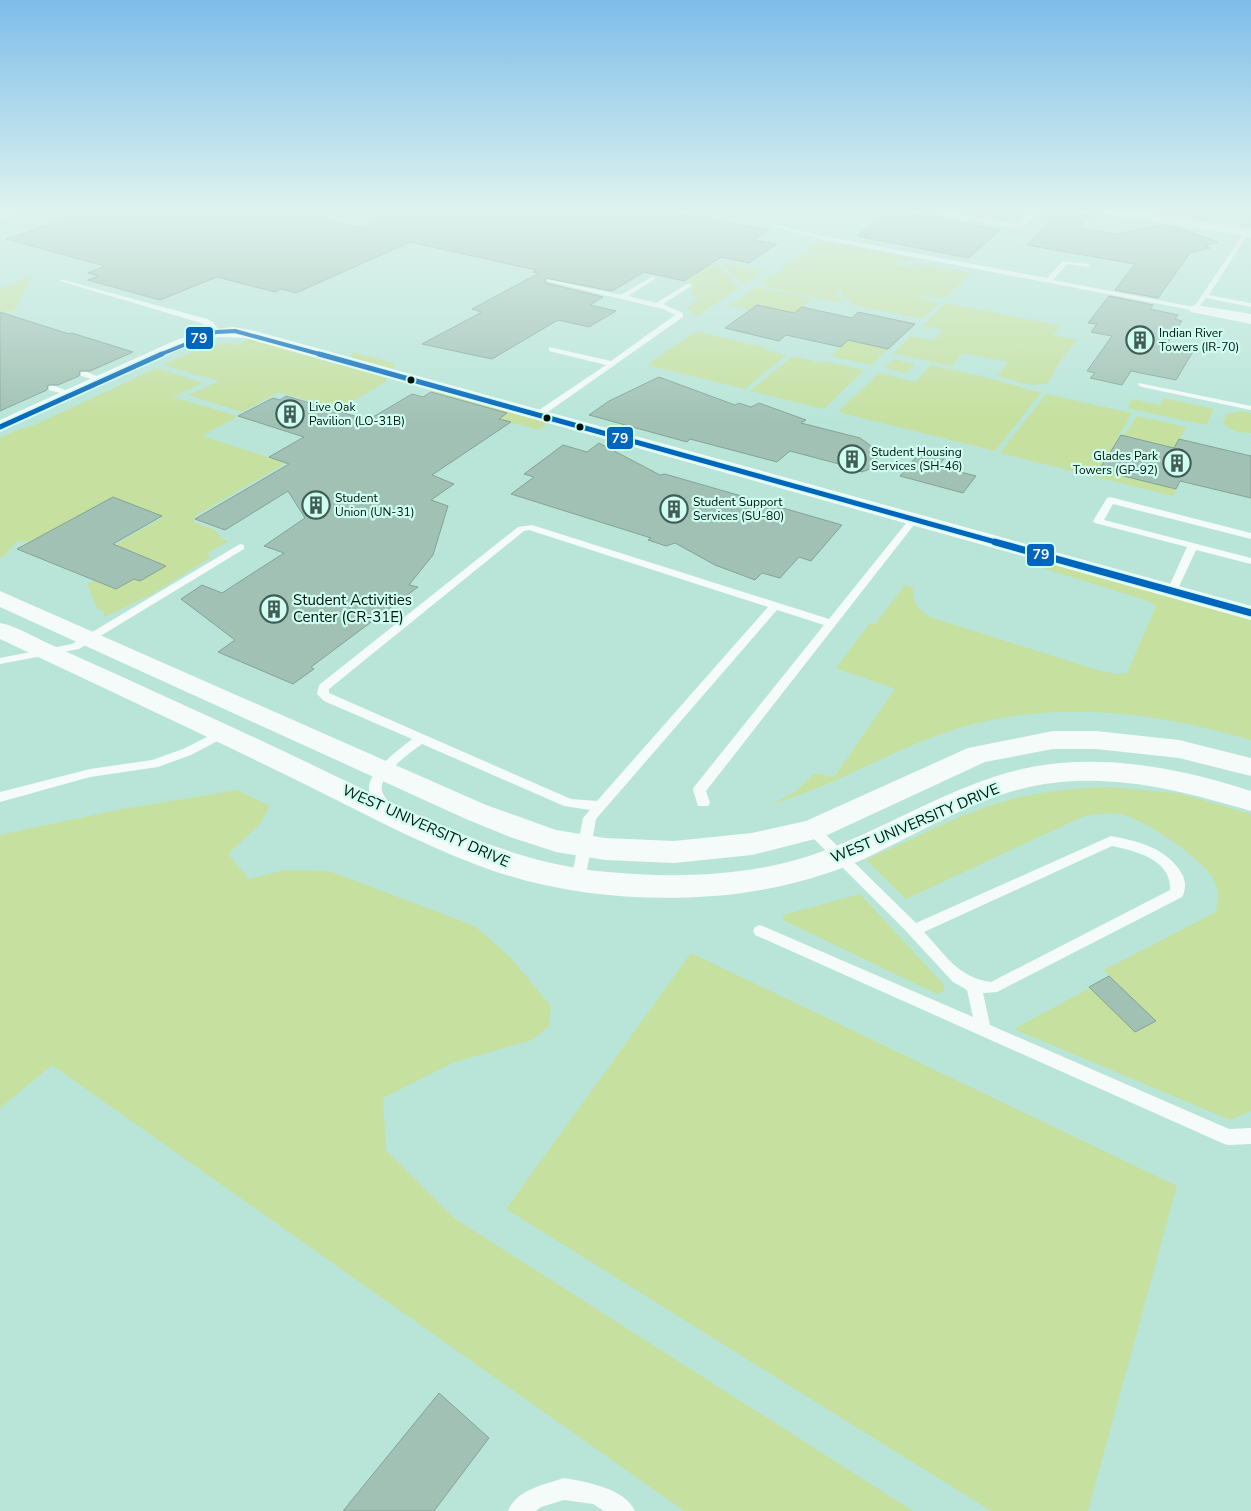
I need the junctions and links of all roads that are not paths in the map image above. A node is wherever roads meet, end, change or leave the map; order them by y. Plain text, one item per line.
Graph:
1 (64, 281) edge
2 (550, 281) edge
3 (649, 281) edge
4 (1048, 281) edge
5 (1215, 281) edge
6 (689, 285) dead end
7 (622, 297) junction
8 (1200, 303) junction
9 (657, 305) junction
10 (1251, 305) edge
11 (1251, 319) edge
12 (216, 332) junction
13 (552, 349) dead end
14 (612, 364) junction
15 (84, 374) dead end
16 (102, 380) junction
17 (1142, 385) dead end
18 (52, 388) dead end
19 (71, 394) junction
20 (1251, 408) edge
21 (539, 414) junction
22 (0, 427) edge
23 (914, 520) junction
24 (1251, 536) edge
25 (1193, 546) junction
26 (240, 547) dead end
27 (1251, 561) edge
28 (1172, 591) junction
29 (0, 598) edge
30 (775, 606) junction
31 (1251, 613) edge
32 (832, 624) junction
33 (0, 630) edge
34 (92, 638) junction
35 (46, 652) junction
36 (0, 661) edge
37 (221, 697) junction
38 (191, 719) junction
39 (221, 734) junction
40 (420, 739) junction
41 (1251, 767) edge
42 (384, 770) junction
43 (0, 797) edge
44 (1251, 801) edge
45 (703, 803) dead end
46 (600, 806) junction
47 (389, 812) junction
48 (813, 830) junction
49 (584, 846) junction
50 (840, 857) junction
51 (578, 881) junction
52 (914, 930) junction
53 (760, 931) dead end
54 (974, 986) junction
55 (982, 1029) junction
56 (1251, 1136) edge
57 (519, 1511) edge
58 (624, 1511) edge

1 - 12 lane
2 - 7 lane
3 - 7 lane
4 - 8 lane
5 - 8 lane
6 - 9 lane
7 - 9 lane
8 - 10 lane
8 - 11 street
9 - 14 lane
12 - 16 street
12 - 21 street
13 - 14 lane
14 - 21 lane
15 - 16 lane
16 - 19 street
17 - 20 lane
18 - 19 lane
19 - 22 street
21 - 23 street
23 - 28 street
23 - 32 lane
24 - 25 lane
25 - 27 lane
25 - 28 lane
26 - 34 lane
28 - 31 street
29 - 34 street
30 - 32 lane
30 - 40 lane
30 - 46 lane
32 - 45 lane
33 - 35 street, WEST UNIVERSITY DRIVE
34 - 35 lane
34 - 37 street
35 - 36 lane
35 - 38 street, WEST UNIVERSITY DRIVE
37 - 38 street
37 - 42 street
38 - 39 street, WEST UNIVERSITY DRIVE
39 - 43 lane
39 - 47 street, WEST UNIVERSITY DRIVE
40 - 42 lane
40 - 46 lane
41 - 48 street
42 - 47 lane
42 - 49 street
44 - 50 street, WEST UNIVERSITY DRIVE
46 - 49 lane
47 - 51 street, WEST UNIVERSITY DRIVE
48 - 49 street
48 - 50 lane
49 - 51 lane
50 - 51 street, WEST UNIVERSITY DRIVE
50 - 52 lane
52 - 54 lane
52 - 54 lane
53 - 55 lane
54 - 55 lane
55 - 56 lane
57 - 58 lane

